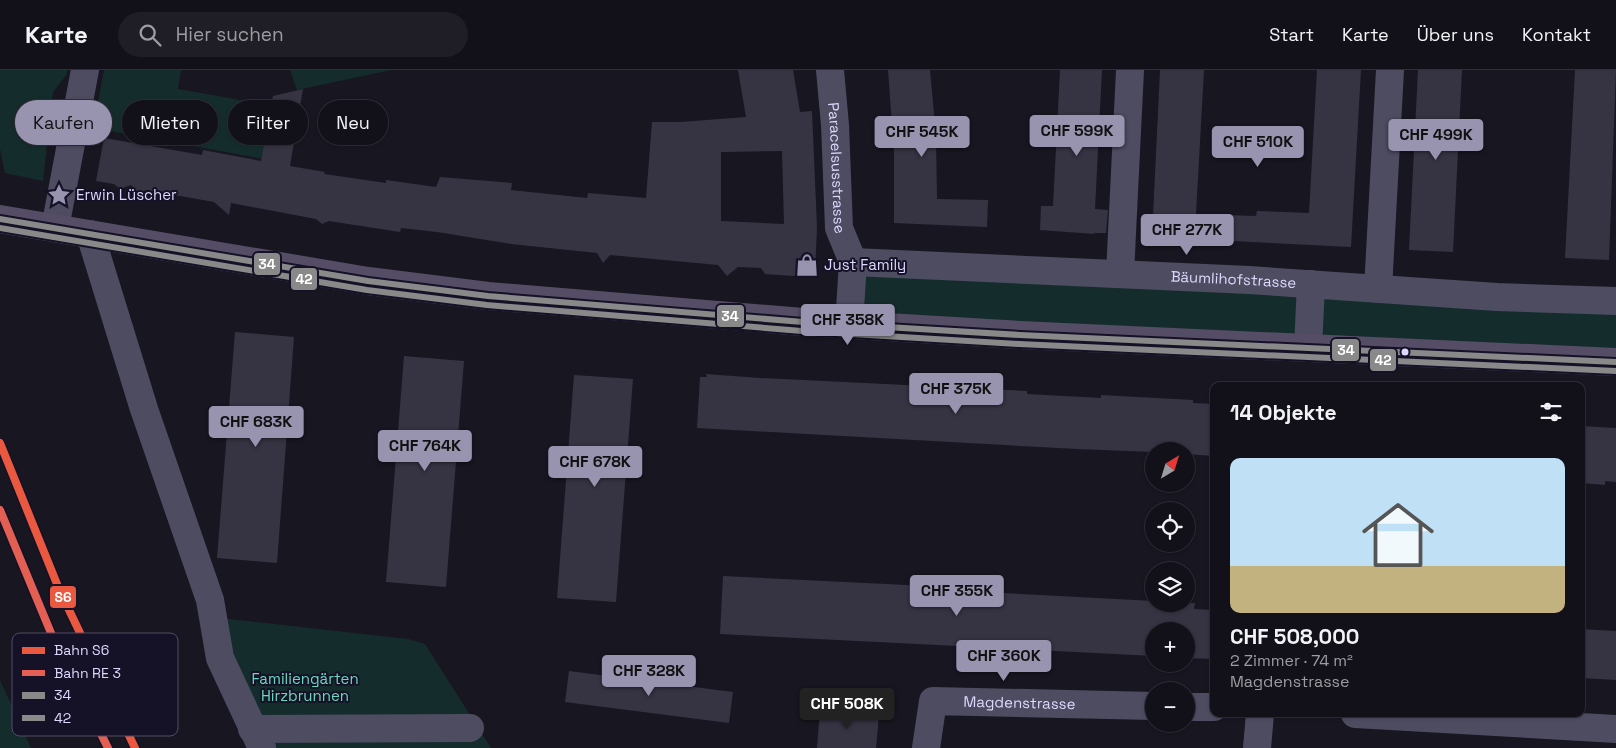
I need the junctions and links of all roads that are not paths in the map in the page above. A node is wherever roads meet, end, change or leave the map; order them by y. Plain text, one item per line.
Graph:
1 (85, 70) edge
2 (830, 70) edge
3 (1130, 70) edge
4 (1390, 70) edge
5 (0, 219) edge
6 (55, 228) junction
7 (90, 234) junction
8 (853, 262) junction
9 (1120, 274) junction
10 (1311, 284) junction
11 (1378, 289) junction
12 (1616, 301) edge
13 (849, 325) junction
14 (1308, 348) junction
15 (1616, 362) edge
16 (1145, 706) edge
17 (1195, 706) edge
18 (1210, 707) edge
19 (1260, 717) edge
20 (1382, 717) edge
21 (470, 728) dead end
22 (1616, 729) edge
23 (1570, 738) edge
24 (257, 739) edge
25 (926, 748) edge
26 (1257, 748) edge

1 - 6 street
2 - 8 street, Paracelsusstrasse
3 - 9 street
4 - 11 street
5 - 6 main road
6 - 7 main road
7 - 13 main road
7 - 24 street
8 - 9 street, Bäumlihofstrasse
8 - 13 street
9 - 10 street, Bäumlihofstrasse
10 - 11 street, Bäumlihofstrasse
10 - 14 street
11 - 12 street, Bäumlihofstrasse
13 - 14 main road
14 - 15 main road
16 - 25 street, Magdenstrasse
17 - 18 street
19 - 26 street
20 - 23 street
21 - 24 street
22 - 23 street

